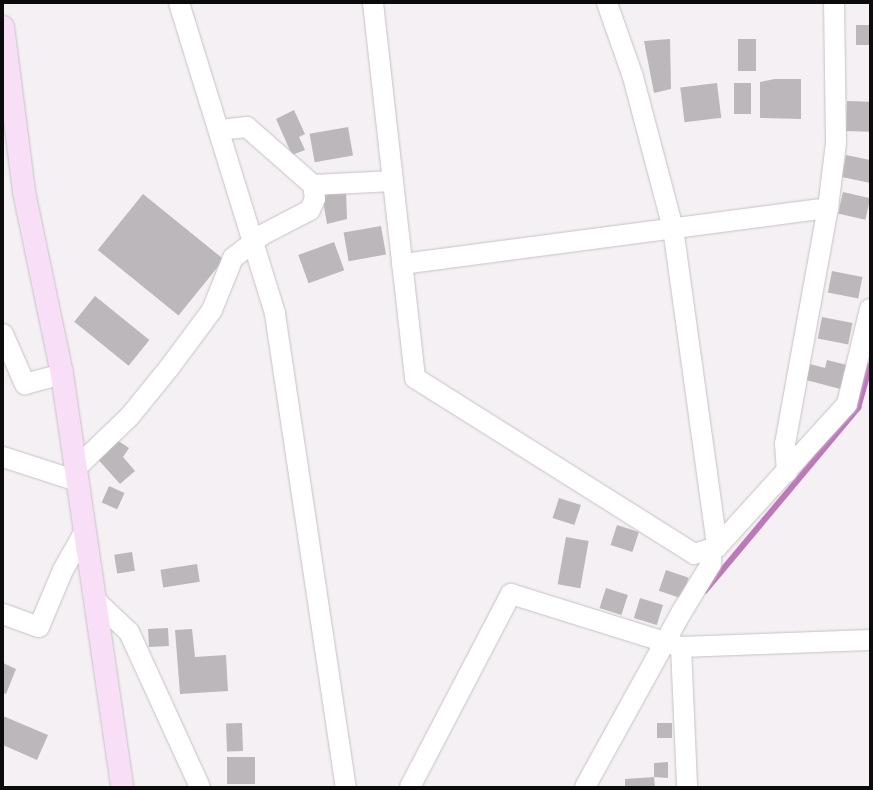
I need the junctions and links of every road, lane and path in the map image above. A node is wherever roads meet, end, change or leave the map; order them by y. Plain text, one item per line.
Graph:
1 (179, 3) edge
2 (373, 3) edge
3 (607, 3) edge
4 (834, 3) edge
5 (3, 27) edge
6 (220, 130) junction
7 (393, 181) junction
8 (313, 185) junction
9 (828, 208) junction
10 (673, 228) junction
11 (253, 243) junction
12 (402, 264) junction
13 (870, 309) edge
14 (3, 334) edge
15 (62, 374) junction
16 (4, 461) edge
17 (787, 472) junction
18 (77, 474) junction
19 (85, 531) junction
20 (714, 548) junction
21 (94, 599) junction
22 (3, 614) edge
23 (870, 640) edge
24 (673, 644) junction
25 (122, 787) edge
26 (200, 787) edge
27 (346, 787) edge
28 (410, 787) edge
29 (585, 787) edge
30 (687, 787) edge

1 - 6 street
2 - 7 street
3 - 10 street
4 - 9 street
5 - 15 street
6 - 8 street
6 - 11 street
7 - 8 street
7 - 12 street
8 - 11 street
9 - 10 street
9 - 17 street
10 - 12 street
10 - 20 street
11 - 18 street
11 - 27 street
12 - 20 street
13 - 17 street
14 - 15 street
15 - 18 street
16 - 18 street
17 - 20 street
18 - 19 street
19 - 21 street
19 - 22 street
20 - 24 street
21 - 25 street
21 - 26 street
23 - 24 street
24 - 28 street
24 - 29 street
24 - 30 street

